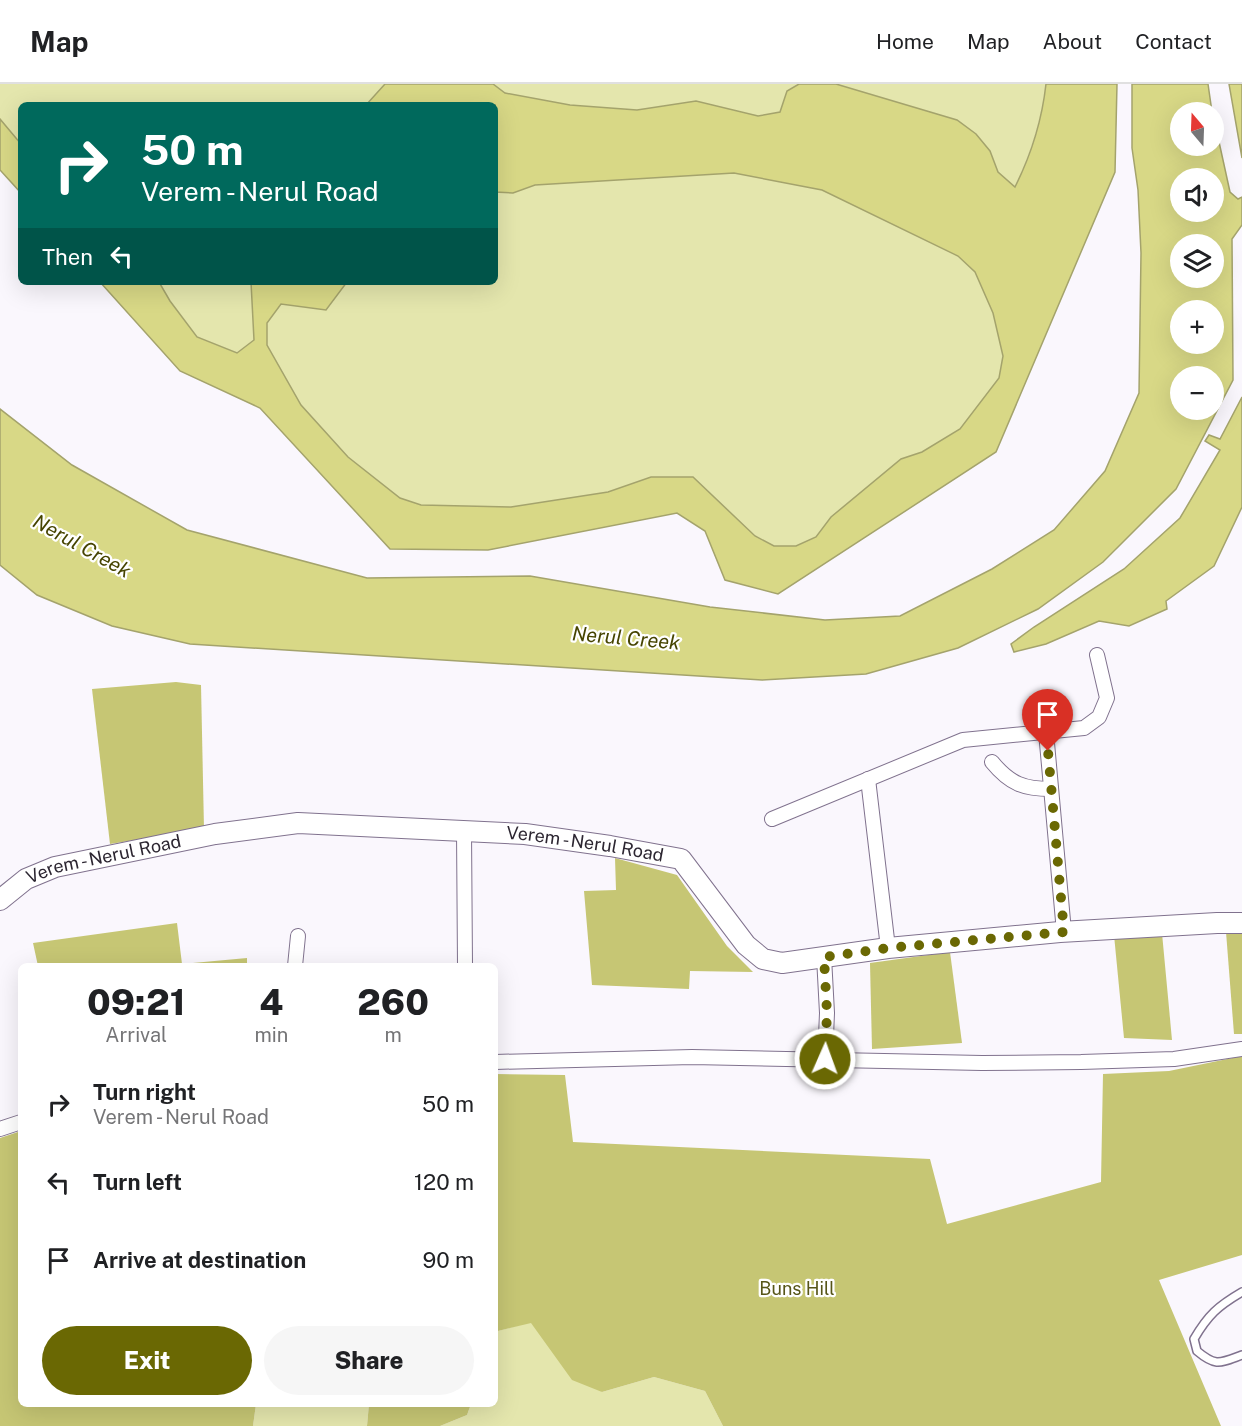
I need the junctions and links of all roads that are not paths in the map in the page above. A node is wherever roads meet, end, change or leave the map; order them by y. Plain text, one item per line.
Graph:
1 (1097, 656) dead end
2 (1046, 732) junction
3 (992, 762) dead end
4 (868, 779) junction
5 (1051, 789) junction
6 (772, 819) dead end
7 (464, 831) junction
8 (0, 900) edge
9 (1242, 923) edge
10 (1064, 932) junction
11 (298, 936) dead end
12 (888, 948) junction
13 (824, 957) junction
14 (296, 963) edge
15 (465, 963) edge
16 (1242, 1049) edge
17 (825, 1059) junction
18 (498, 1062) edge
19 (18, 1123) edge
20 (0, 1129) edge
21 (1242, 1292) edge
22 (1242, 1355) edge

1 - 2 street
2 - 4 street
2 - 5 street
3 - 5 street
4 - 6 street
4 - 12 street
5 - 10 street
7 - 8 main road, Verem - Nerul Road
7 - 13 main road, Verem - Nerul Road
7 - 15 street
9 - 10 main road, Verem - Nerul Road
10 - 12 main road, Verem - Nerul Road
11 - 14 street
12 - 13 main road, Verem - Nerul Road
13 - 17 street
16 - 17 street
17 - 18 street
19 - 20 street
21 - 22 lane

